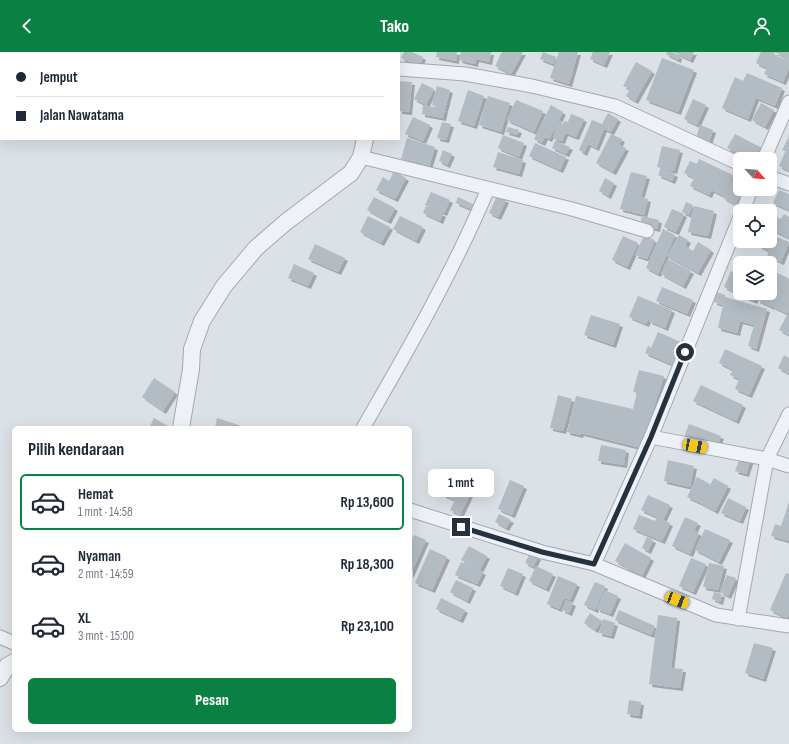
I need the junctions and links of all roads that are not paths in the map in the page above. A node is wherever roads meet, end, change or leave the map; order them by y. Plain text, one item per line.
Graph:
1 (400, 69) edge
2 (789, 102) edge
3 (365, 140) edge
4 (767, 152) edge
5 (361, 157) junction
6 (733, 161) edge
7 (777, 180) edge
8 (789, 184) edge
9 (488, 189) junction
10 (647, 231) dead end
11 (733, 234) edge
12 (789, 414) edge
13 (181, 426) edge
14 (364, 426) edge
15 (651, 437) junction
16 (767, 459) junction
17 (789, 466) edge
18 (412, 511) edge
19 (594, 564) junction
20 (738, 619) junction
21 (789, 626) edge
22 (0, 637) edge
23 (12, 641) edge
24 (12, 663) edge
25 (0, 678) edge

1 - 6 street
2 - 4 street
3 - 5 street
5 - 9 street
5 - 13 street
7 - 8 street
9 - 10 street
9 - 14 street
11 - 15 street
12 - 16 street
15 - 16 street
15 - 19 street
16 - 17 street
16 - 20 street
18 - 19 street
19 - 20 street
20 - 21 street
22 - 23 street
24 - 25 street

